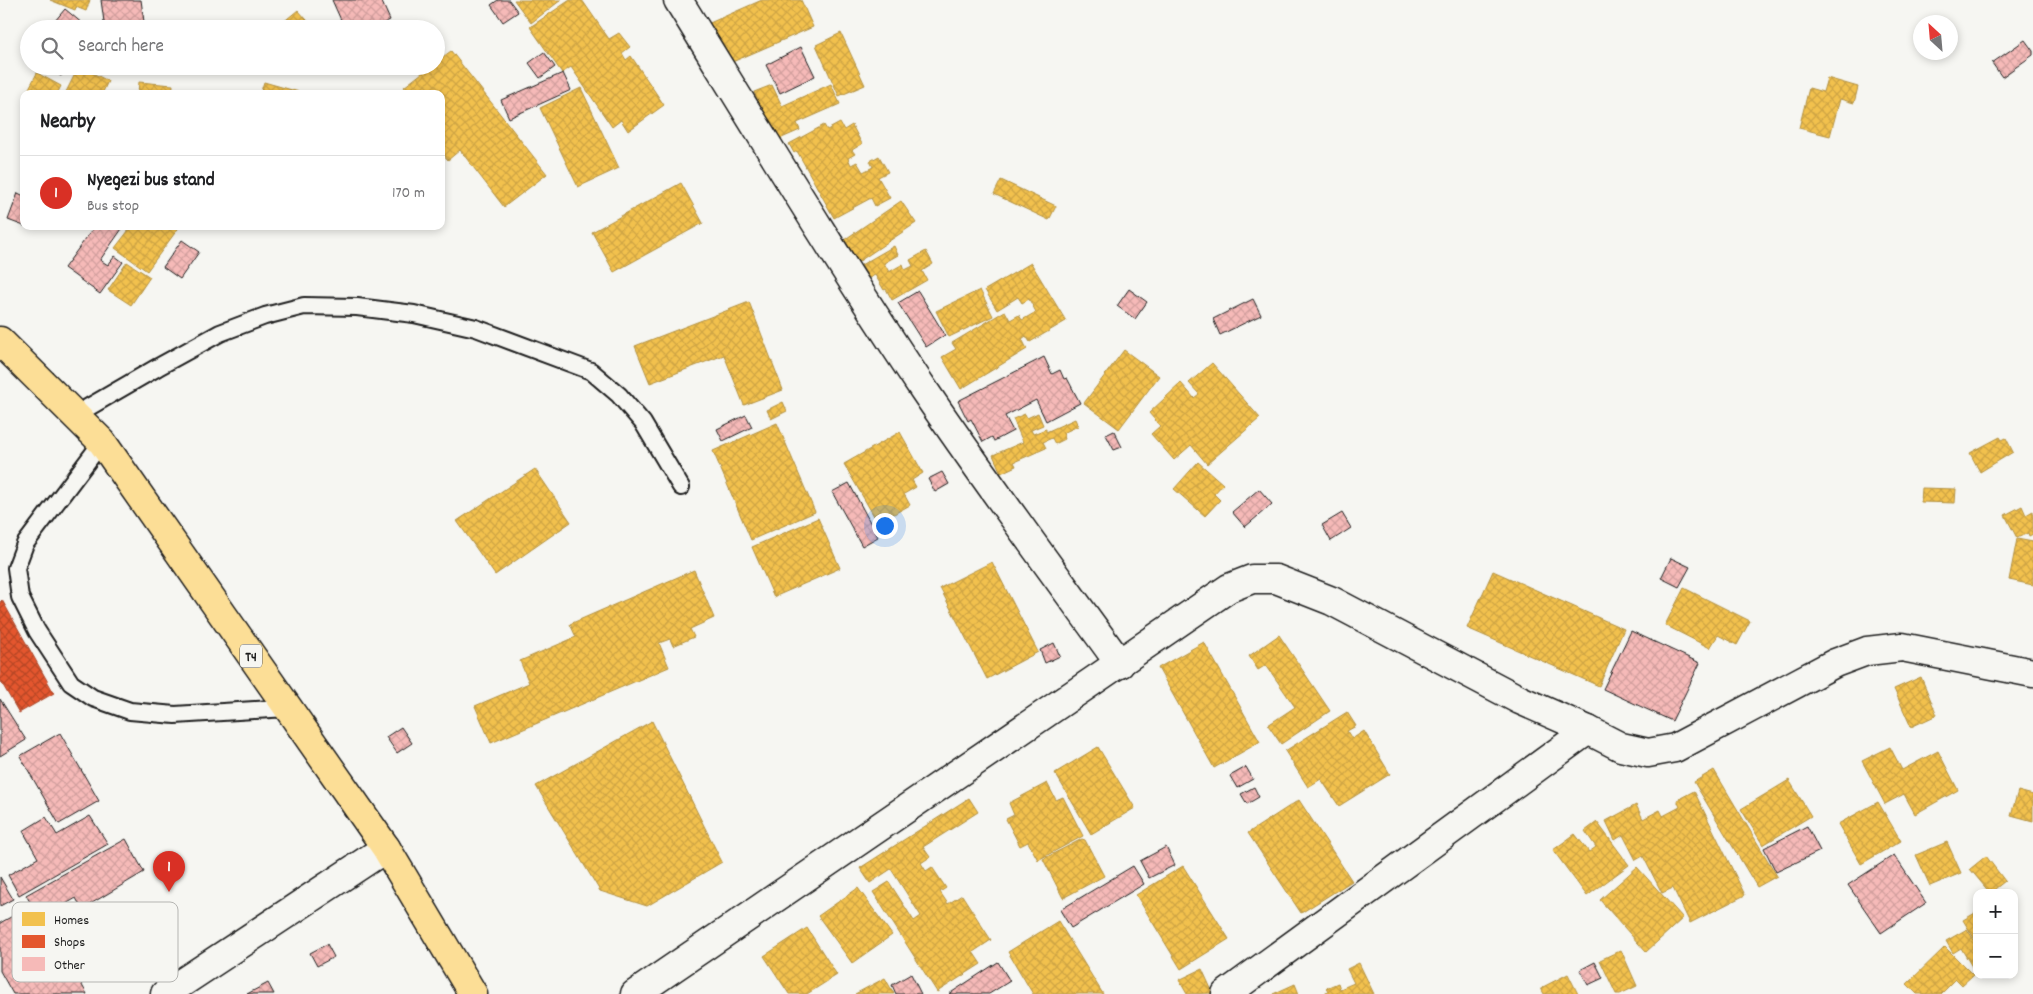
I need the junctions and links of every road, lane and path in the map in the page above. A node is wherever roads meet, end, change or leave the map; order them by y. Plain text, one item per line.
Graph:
1 (678, 0) edge
2 (0, 341) edge
3 (75, 415) junction
4 (102, 442) junction
5 (681, 487) dead end
6 (1120, 664) junction
7 (2033, 673) edge
8 (287, 708) junction
9 (1588, 730) junction
10 (386, 848) junction
11 (165, 994) edge
12 (473, 994) edge
13 (634, 994) edge
14 (1226, 994) edge

1 - 6 street
2 - 3 highway, T4
3 - 4 highway, T4
3 - 5 lane
4 - 8 highway, T4
4 - 8 lane
6 - 9 street
6 - 13 street
7 - 9 street
8 - 10 highway, T4
9 - 14 street
10 - 11 street
10 - 12 highway, T4

